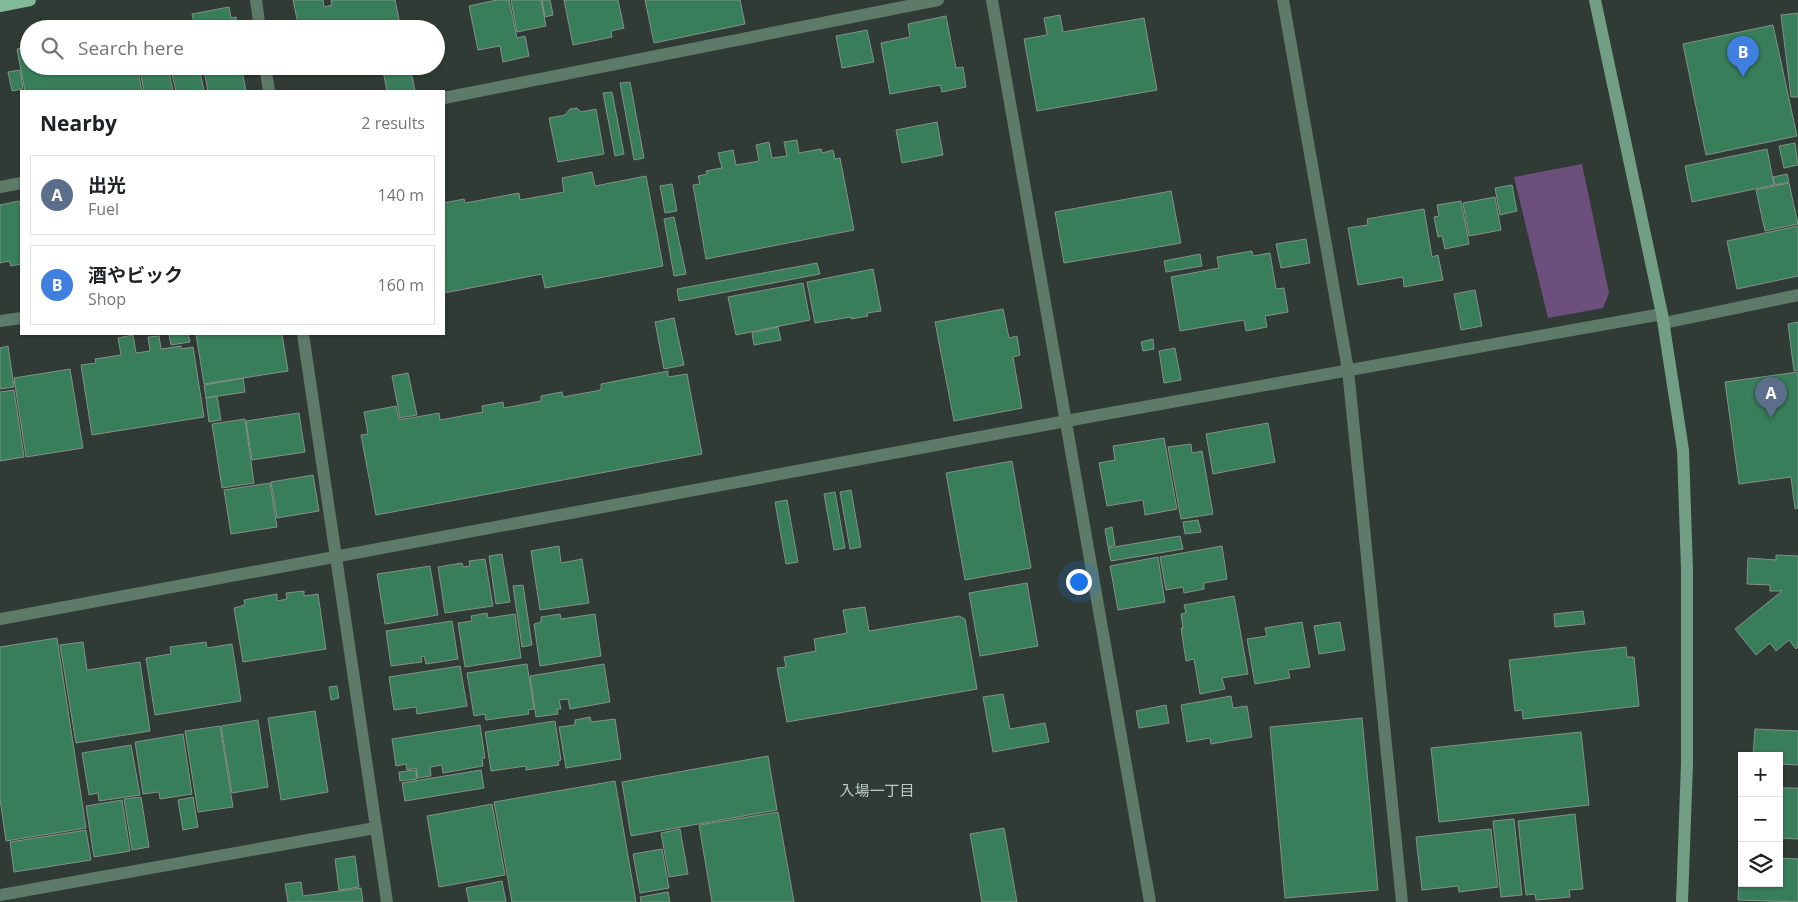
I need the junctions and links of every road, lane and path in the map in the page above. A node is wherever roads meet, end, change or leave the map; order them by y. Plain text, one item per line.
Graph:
1 (30, 0) edge
2 (256, 0) edge
3 (938, 0) edge
4 (992, 0) edge
5 (1283, 0) edge
6 (1595, 0) edge
7 (0, 6) edge
8 (259, 20) edge
9 (266, 75) edge
10 (269, 90) edge
11 (445, 98) edge
12 (20, 183) edge
13 (0, 187) edge
14 (1798, 295) edge
15 (20, 318) edge
16 (1663, 319) junction
17 (0, 322) edge
18 (303, 335) edge
19 (1348, 370) junction
20 (1066, 421) junction
21 (335, 556) junction
22 (0, 619) edge
23 (376, 828) junction
24 (0, 895) edge
25 (387, 902) edge
26 (1150, 902) edge
27 (1402, 902) edge
28 (1682, 902) edge

1 - 7 main road
2 - 8 street
3 - 11 street
4 - 20 street
5 - 19 street
6 - 16 street
9 - 10 street
12 - 13 street
14 - 16 street
15 - 17 street
16 - 19 street
16 - 28 street
18 - 21 street
19 - 20 street
19 - 27 street
20 - 21 street
20 - 26 street
21 - 22 street
21 - 23 street
23 - 24 street
23 - 25 street

